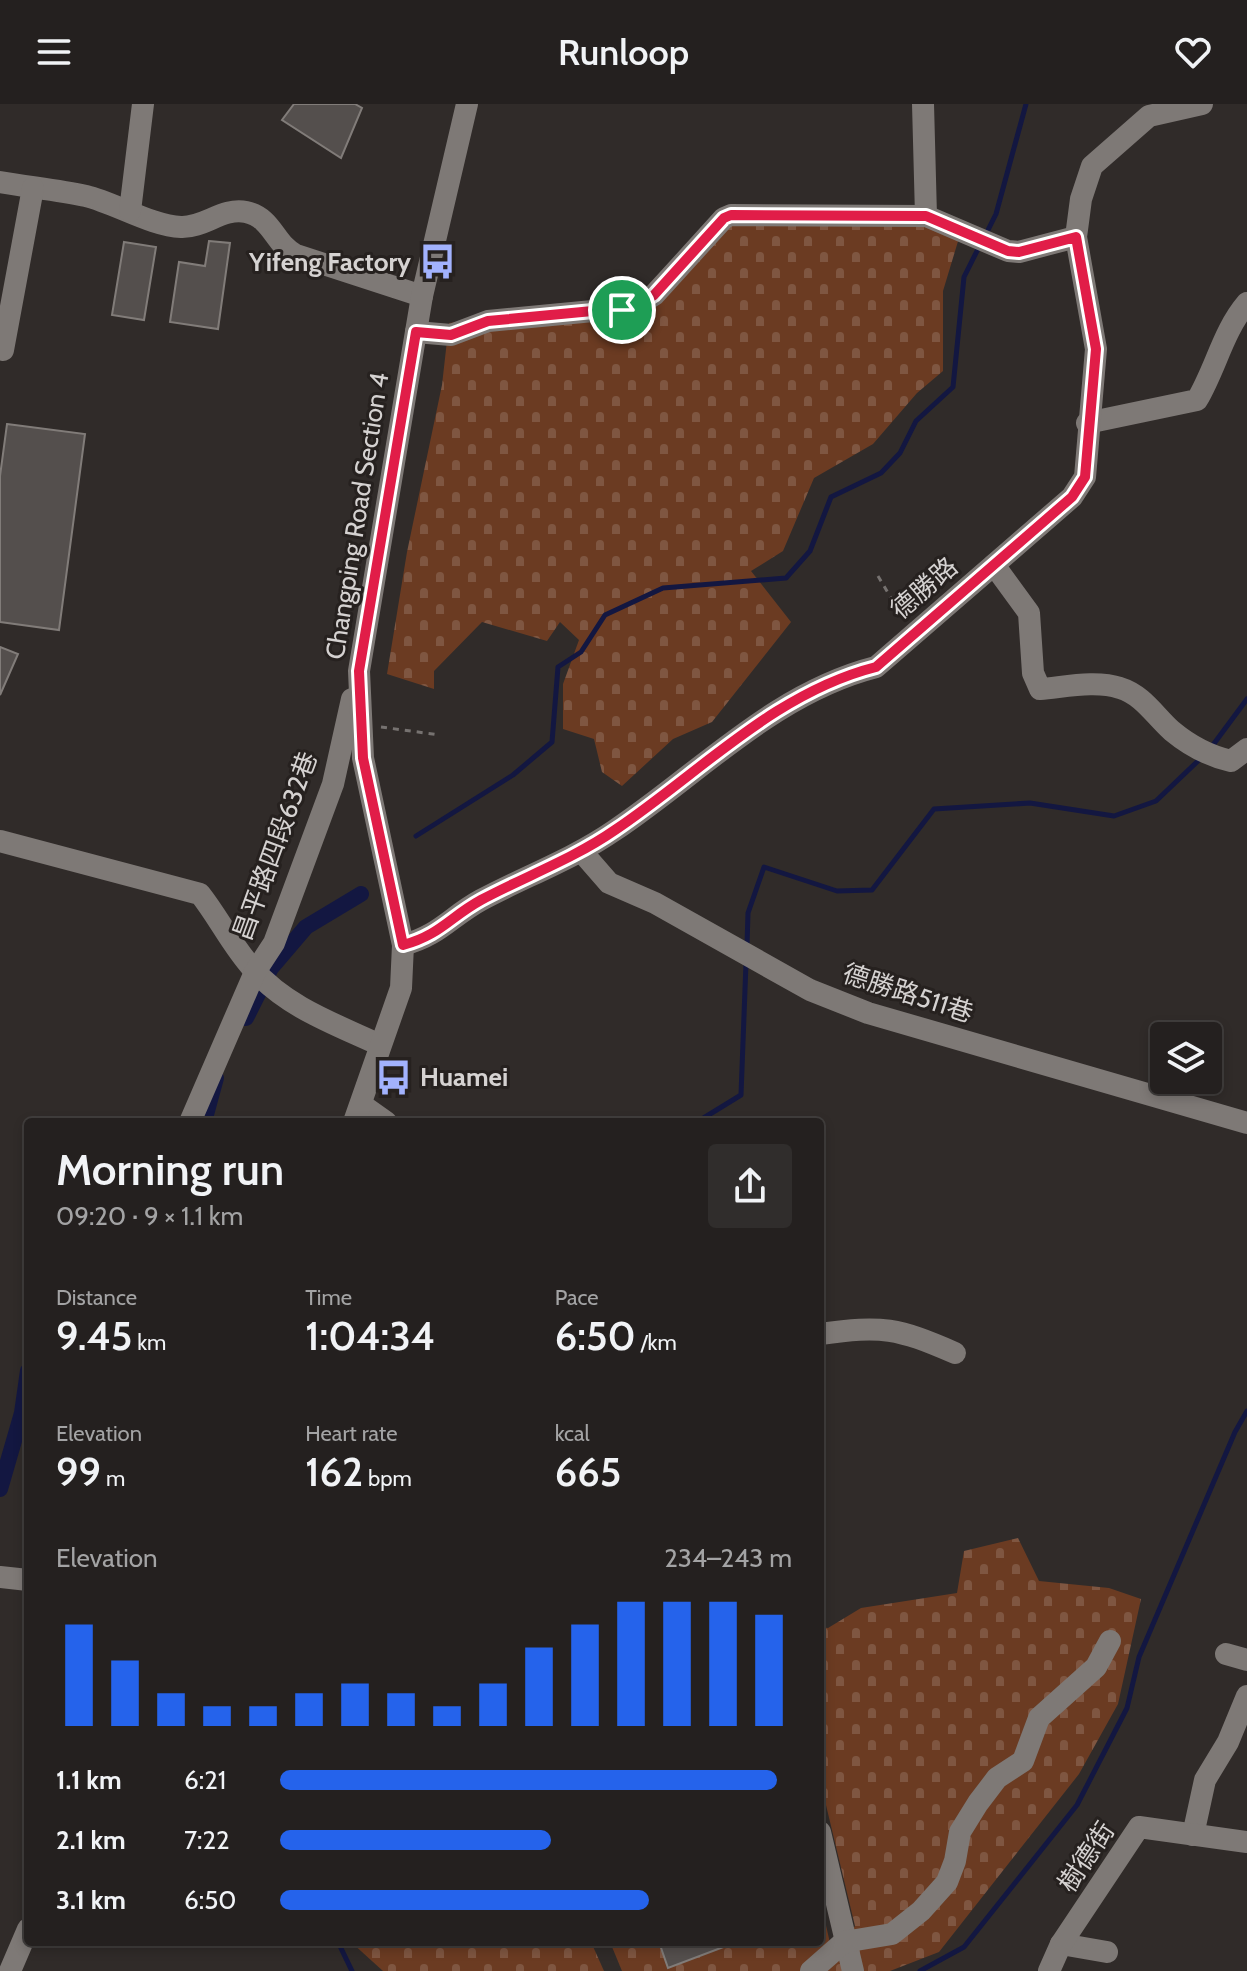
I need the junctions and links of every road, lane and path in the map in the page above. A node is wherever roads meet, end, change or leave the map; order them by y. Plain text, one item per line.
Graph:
1 (143, 104) edge
2 (467, 104) edge
3 (923, 104) edge
4 (1202, 104) edge
5 (0, 182) edge
6 (33, 188) junction
7 (130, 211) junction
8 (926, 216) junction
9 (1076, 237) junction
10 (422, 296) junction
11 (1247, 303) edge
12 (416, 332) junction
13 (3, 350) dead end
14 (1087, 423) junction
15 (994, 565) junction
16 (878, 576) dead end
17 (914, 634) junction
18 (359, 671) junction
19 (361, 725) junction
20 (440, 735) dead end
21 (1247, 749) edge
22 (0, 841) edge
23 (582, 852) junction
24 (403, 945) junction
25 (255, 972) junction
26 (380, 1045) junction
27 (358, 1113) edge
28 (192, 1118) edge
29 (1247, 1123) edge
30 (824, 1333) edge
31 (955, 1353) dead end
32 (0, 1577) edge
33 (24, 1580) edge
34 (1110, 1641) dead end
35 (1247, 1696) edge
36 (1238, 1744) edge
37 (1193, 1835) junction
38 (1247, 1842) edge
39 (824, 1850) edge
40 (24, 1938) edge
41 (844, 1942) junction
42 (1061, 1944) junction
43 (1107, 1952) dead end
44 (10, 1971) edge
45 (811, 1971) edge
46 (853, 1971) edge
47 (1049, 1971) edge

1 - 7 street
2 - 10 street, Changping Road Section 4
3 - 8 street
4 - 9 street, 德勝路
5 - 6 street
6 - 7 street
6 - 13 street
7 - 10 street
8 - 9 street
8 - 12 street
9 - 14 street, 德勝路
10 - 12 street, Changping Road Section 4
11 - 14 street
12 - 18 street, Changping Road Section 4
14 - 15 street, 德勝路
15 - 17 street, 德勝路
15 - 21 street
16 - 17 path
17 - 23 street, 德勝路
18 - 19 street, Changping Road Section 4
18 - 25 street, 昌平路四段632巷
19 - 20 path
19 - 24 street, Changping Road Section 4
22 - 25 street
23 - 24 street, 德勝路
23 - 29 street, 德勝路511巷
24 - 26 street, Changping Road Section 4
25 - 26 street
25 - 28 street, 昌平路四段632巷
26 - 27 street, Changping Road Section 4
30 - 31 street
32 - 33 street
34 - 41 street
35 - 36 street
36 - 37 street
37 - 38 street, 樹德街
37 - 42 street, 樹德街
39 - 41 street
40 - 44 street
41 - 45 street
41 - 46 street
42 - 43 street
42 - 47 street, 樹德街

